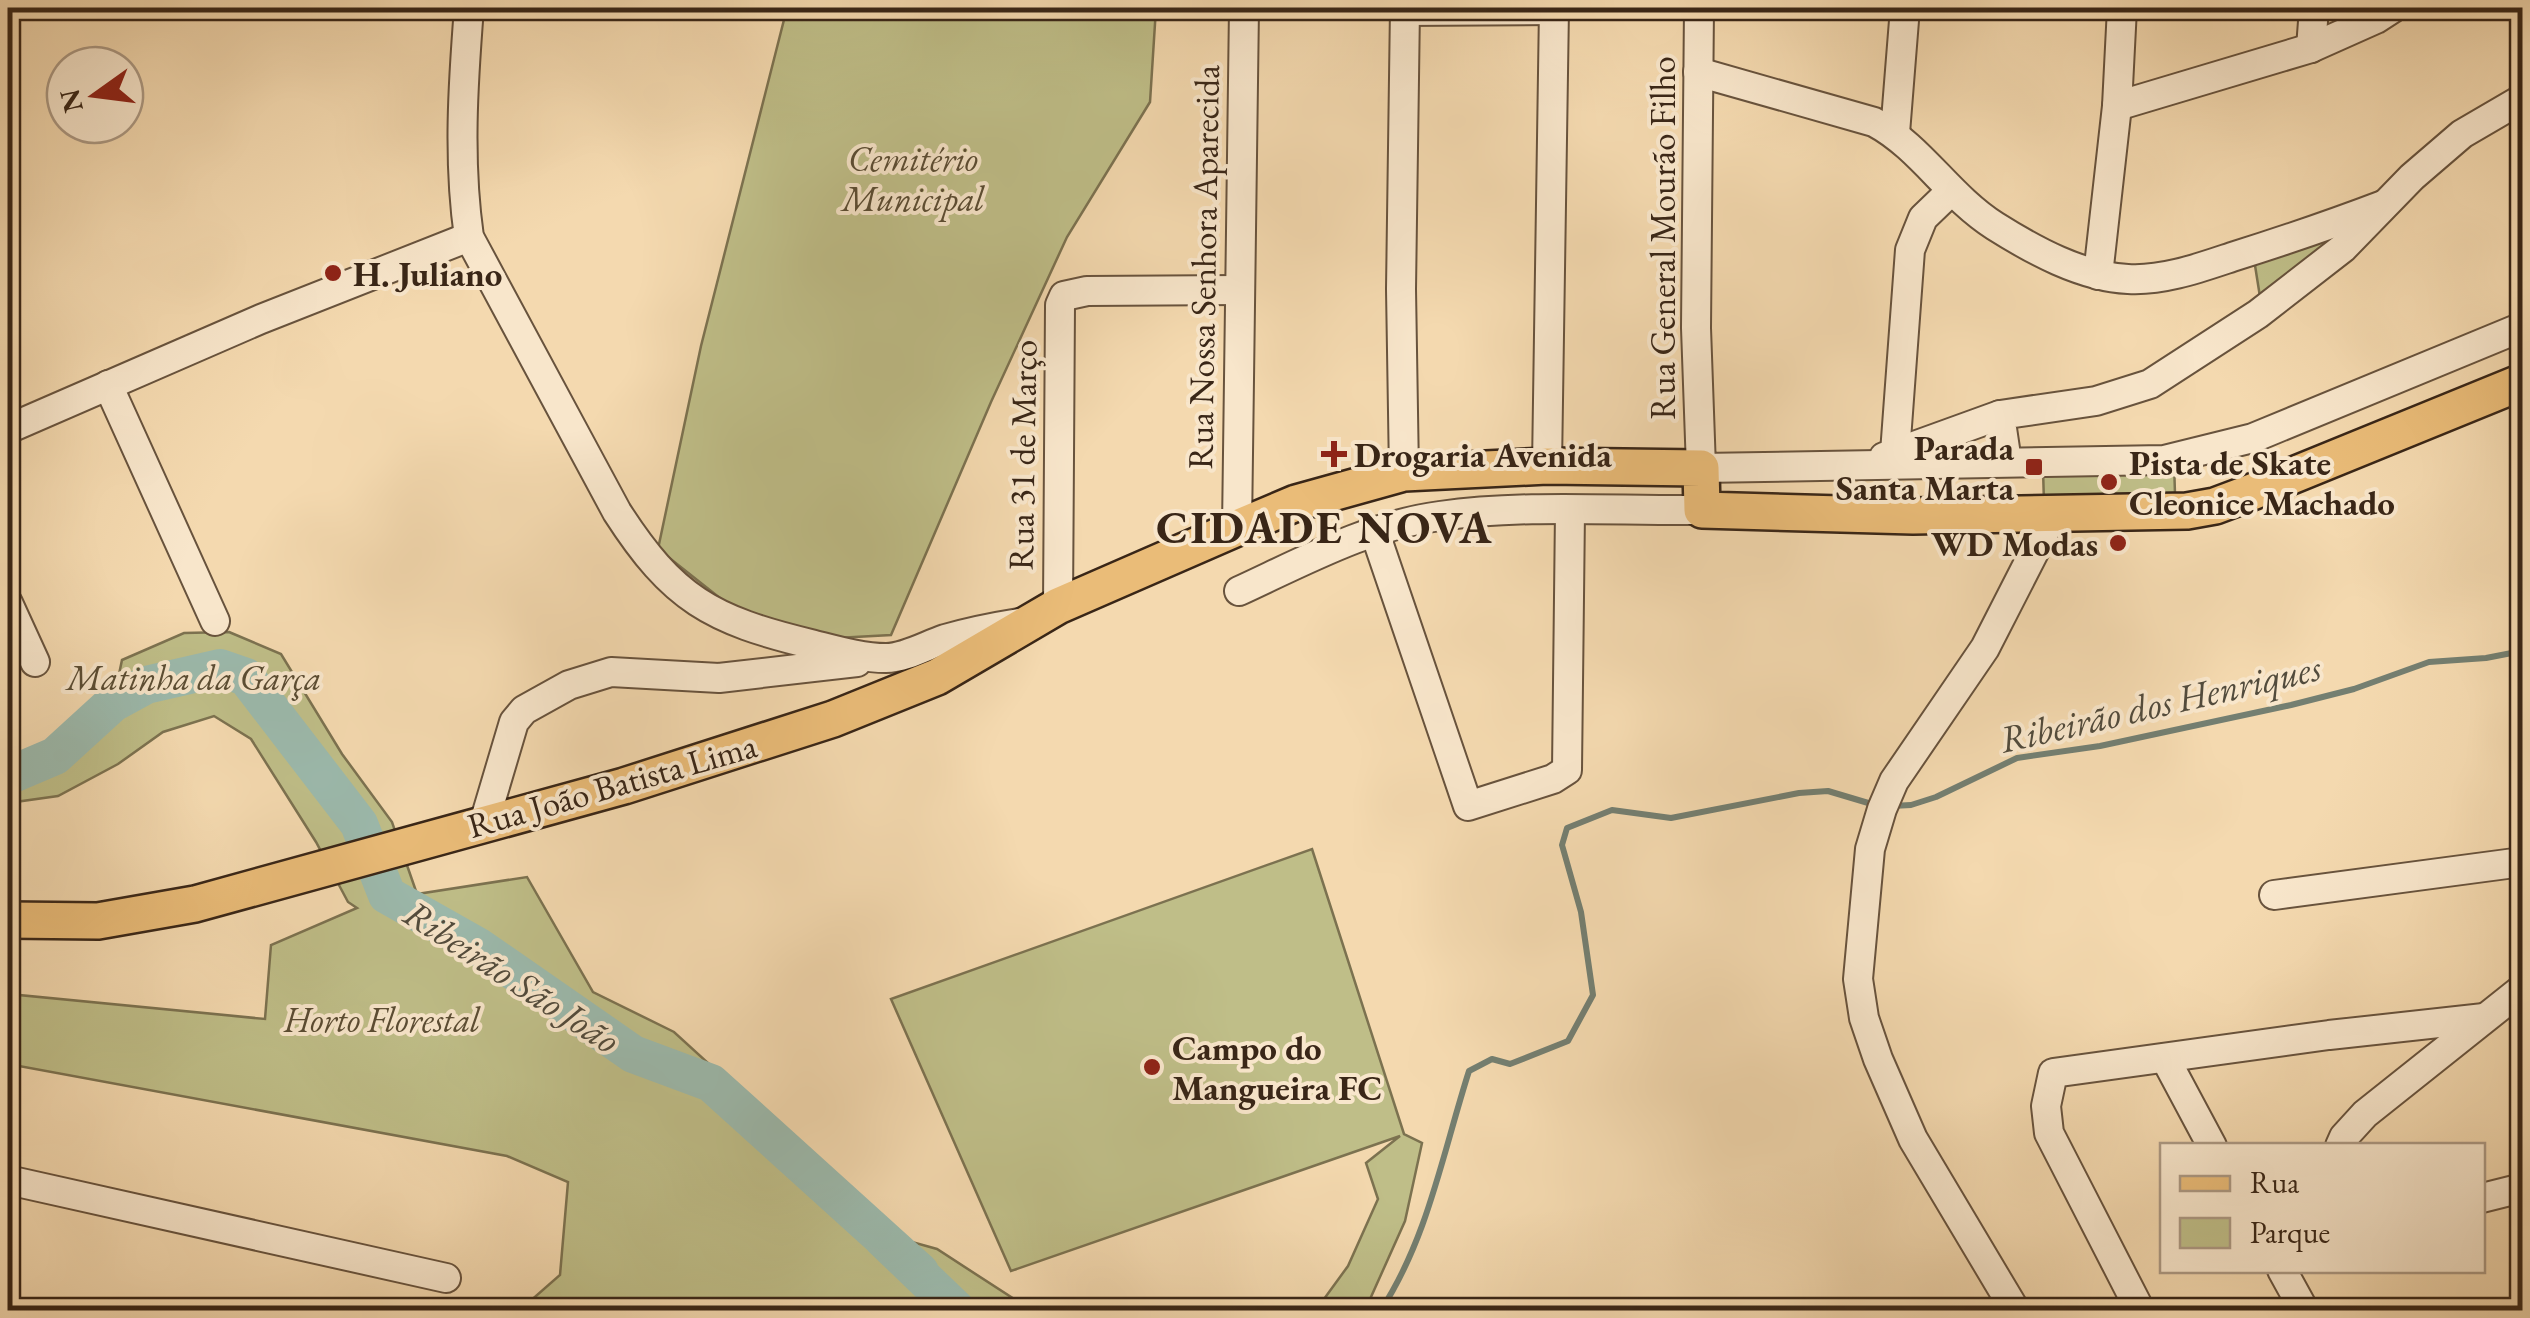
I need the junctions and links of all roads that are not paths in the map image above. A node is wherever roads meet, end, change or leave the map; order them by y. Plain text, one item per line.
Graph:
1 (469, 8) edge
2 (1244, 8) edge
3 (1554, 8) edge
4 (1699, 8) edge
5 (1904, 8) edge
6 (2122, 8) edge
7 (2314, 8) edge
8 (2392, 8) edge
9 (1406, 9) edge
10 (2311, 48) junction
11 (1698, 72) junction
12 (2522, 99) edge
13 (2117, 106) junction
14 (1894, 133) junction
15 (1950, 192) junction
16 (2384, 206) junction
17 (469, 237) junction
18 (2098, 276) junction
19 (1239, 290) junction
20 (2522, 327) edge
21 (2522, 382) edge
22 (108, 385) junction
23 (2000, 414) junction
24 (8, 429) edge
25 (1895, 453) junction
26 (1994, 462) junction
27 (1865, 464) junction
28 (1546, 466) junction
29 (1701, 468) junction
30 (1404, 473) junction
31 (1702, 510) junction
32 (1570, 511) junction
33 (2053, 515) junction
34 (1237, 528) junction
35 (1375, 533) junction
36 (1238, 592) dead end
37 (8, 603) edge
38 (1058, 606) junction
39 (215, 621) dead end
40 (1026, 622) junction
41 (889, 658) junction
42 (35, 662) dead end
43 (484, 822) junction
44 (2522, 862) edge
45 (2274, 895) dead end
46 (8, 920) edge
47 (2522, 989) edge
48 (2484, 1018) junction
49 (2165, 1058) junction
50 (2210, 1143) edge
51 (2341, 1143) edge
52 (8, 1180) edge
53 (2522, 1188) edge
54 (2485, 1197) edge
55 (2284, 1273) edge
56 (446, 1278) dead end
57 (2015, 1310) edge
58 (2140, 1310) edge
59 (2304, 1310) edge

1 - 17 street
2 - 19 street, Rua Nossa Senhora Aparecida
3 - 9 street
3 - 28 street
4 - 11 street, Rua General Mourão Filho
5 - 14 street
6 - 13 street
7 - 10 street
8 - 10 street
9 - 30 street
10 - 13 street
11 - 14 street
11 - 29 street, Rua General Mourão Filho
12 - 16 street
13 - 18 street
14 - 15 street
15 - 18 street
15 - 25 street
16 - 18 street
16 - 23 street
17 - 22 street
17 - 41 street
19 - 34 street, Rua Nossa Senhora Aparecida
19 - 38 street, Rua 31 de Março
20 - 26 street
21 - 33 main road
22 - 24 street
22 - 39 street
23 - 25 street
23 - 26 street
25 - 27 street
26 - 27 street
27 - 29 street
28 - 29 main road, Rua João Batista Lima
28 - 30 main road, Rua João Batista Lima
29 - 31 main road
30 - 34 main road, Rua João Batista Lima
31 - 32 street
31 - 33 main road
32 - 35 street
32 - 35 street
33 - 57 street
34 - 38 main road, Rua João Batista Lima
35 - 36 street
37 - 42 street
38 - 40 main road, Rua João Batista Lima
40 - 41 street
40 - 43 main road, Rua João Batista Lima
41 - 43 street
43 - 46 main road, Rua João Batista Lima
44 - 45 street
47 - 48 street
48 - 49 street
48 - 51 street
49 - 50 street
49 - 58 street
52 - 56 street
53 - 54 street
55 - 59 street

